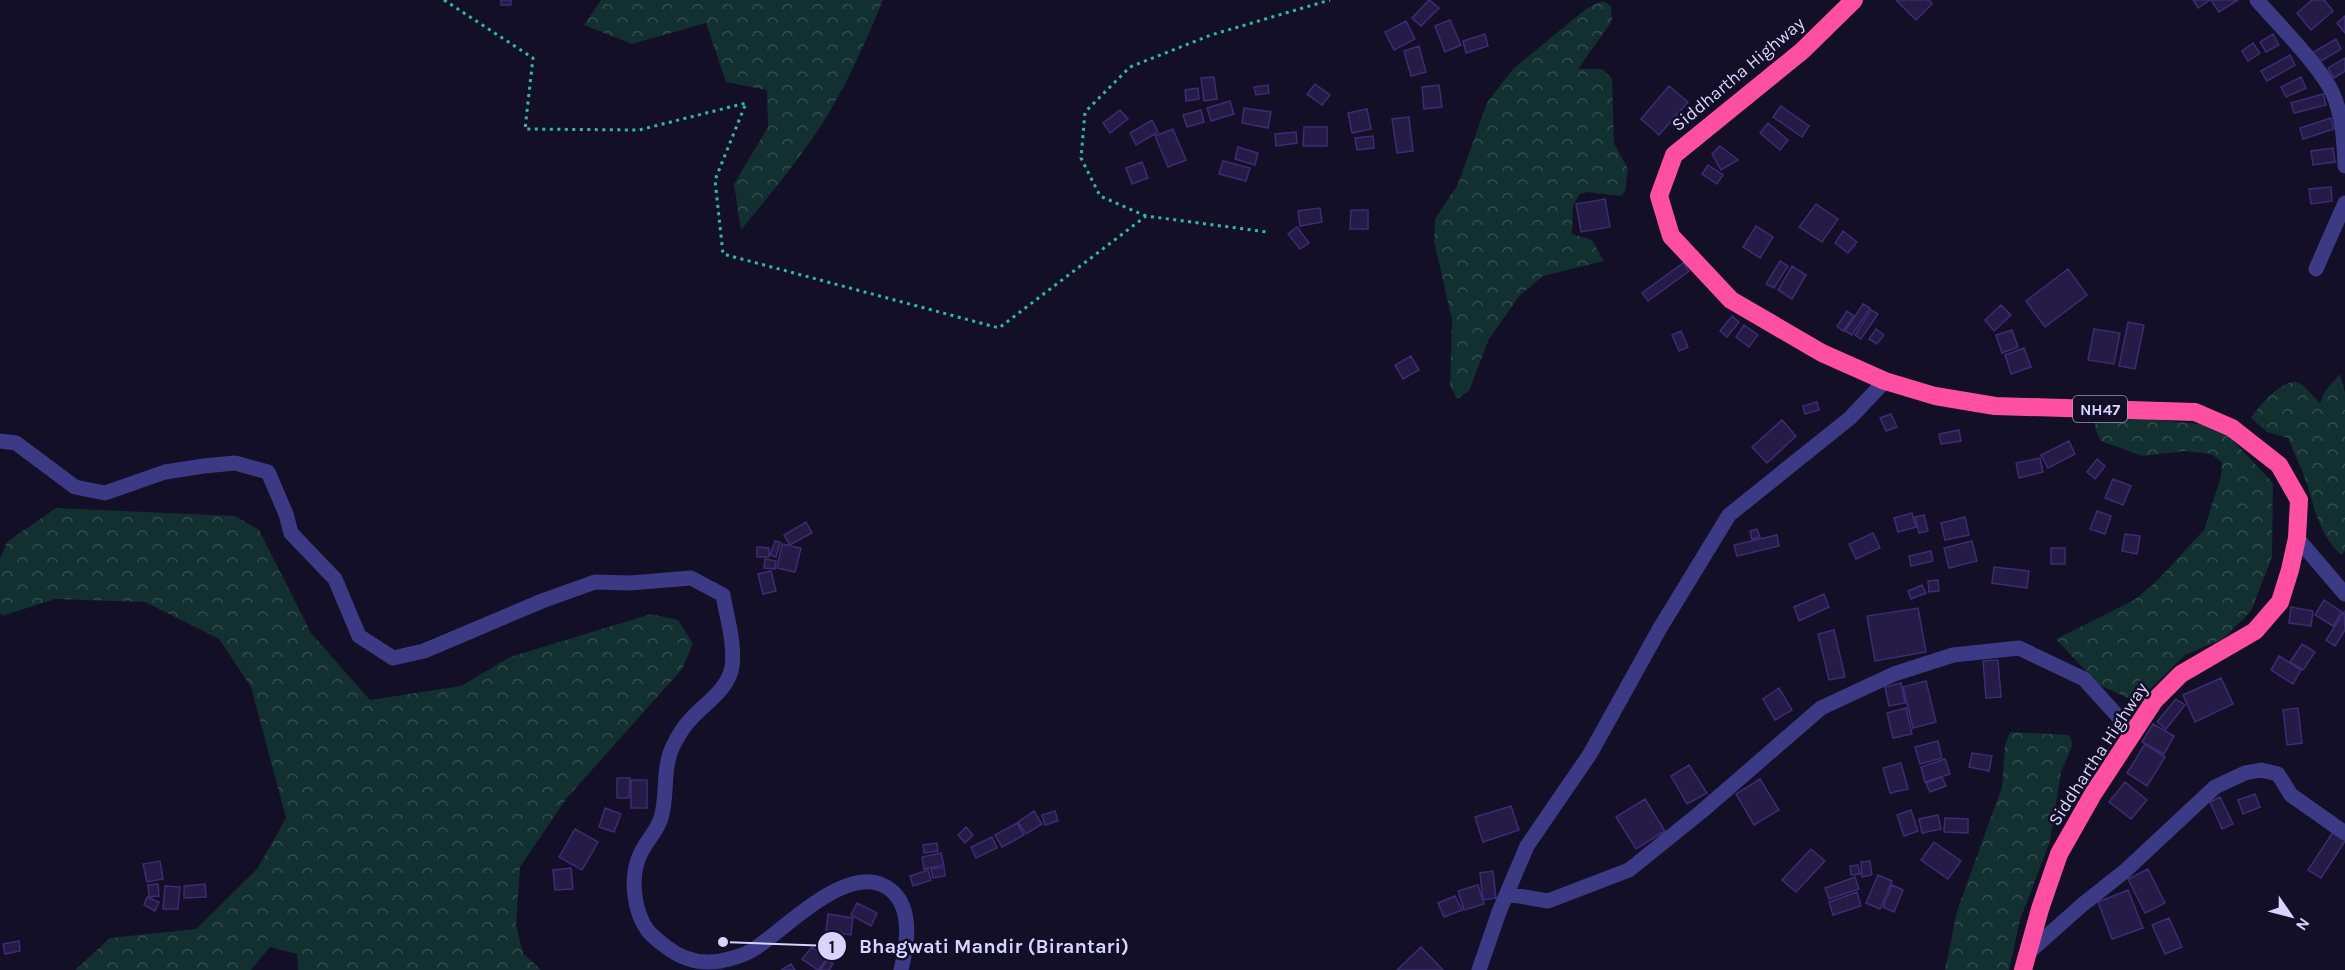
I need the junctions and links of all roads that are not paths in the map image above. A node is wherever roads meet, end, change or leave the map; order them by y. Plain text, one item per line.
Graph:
1 (1854, 0) edge
2 (2257, 0) edge
3 (2345, 166) edge
4 (2345, 203) edge
5 (2316, 269) dead end
6 (1885, 381) junction
7 (0, 441) edge
8 (2297, 538) junction
9 (2345, 594) edge
10 (2134, 734) junction
11 (2345, 833) edge
12 (1507, 894) junction
13 (2025, 962) edge
14 (901, 970) edge
15 (1479, 970) edge

1 - 6 highway, Siddhartha Highway / NH47
2 - 3 street
4 - 5 street
6 - 8 highway, Siddhartha Highway / NH47
6 - 12 street
7 - 14 street
8 - 9 street
8 - 10 highway, Siddhartha Highway / NH47
10 - 12 street
10 - 13 highway, Siddhartha Highway / NH47
11 - 13 street
12 - 15 street

